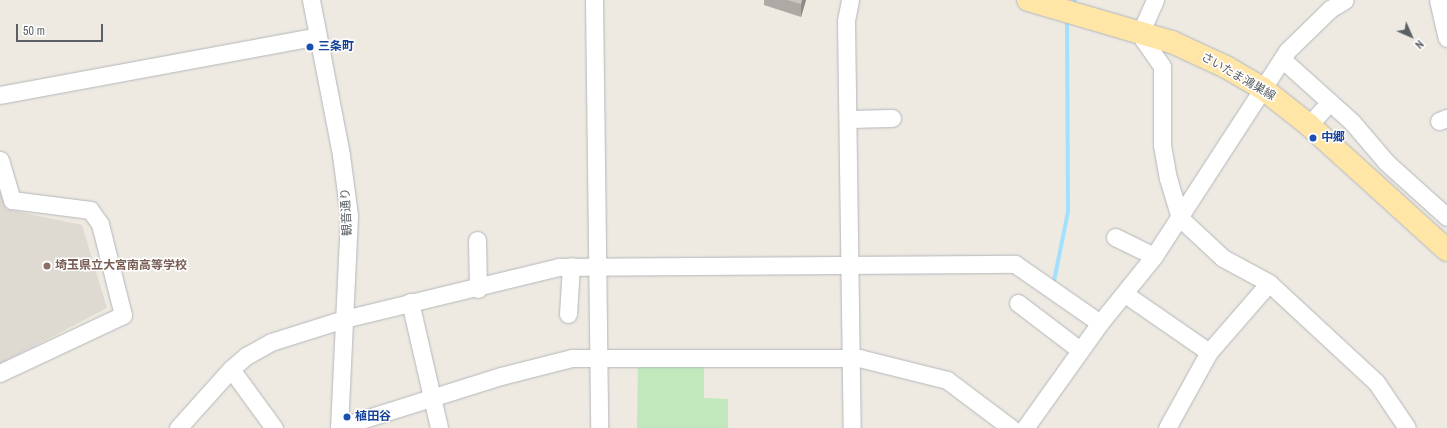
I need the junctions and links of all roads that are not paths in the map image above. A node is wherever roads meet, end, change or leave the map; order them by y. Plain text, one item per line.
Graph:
1 (311, 0) edge
2 (594, 0) edge
3 (850, 0) edge
4 (1028, 0) edge
5 (1155, 0) edge
6 (1345, 0) edge
7 (1438, 0) edge
8 (1327, 4) edge
9 (1141, 32) junction
10 (317, 36) junction
11 (1447, 38) edge
12 (1282, 59) junction
13 (1262, 88) junction
14 (0, 95) edge
15 (1330, 102) junction
16 (892, 118) dead end
17 (848, 119) junction
18 (1309, 125) junction
19 (0, 160) edge
20 (1447, 217) edge
21 (1180, 218) junction
22 (1115, 237) dead end
23 (477, 240) dead end
24 (1447, 250) edge
25 (1154, 256) junction
26 (850, 264) junction
27 (597, 265) junction
28 (571, 266) junction
29 (1269, 283) junction
30 (478, 289) junction
31 (1125, 294) junction
32 (410, 302) junction
33 (1018, 303) dead end
34 (568, 314) dead end
35 (344, 319) junction
36 (1100, 323) junction
37 (1080, 350) junction
38 (1209, 352) junction
39 (851, 358) junction
40 (598, 359) junction
41 (231, 369) junction
42 (0, 373) edge
43 (434, 396) junction
44 (178, 428) edge
45 (274, 428) edge
46 (339, 428) edge
47 (439, 428) edge
48 (599, 428) edge
49 (852, 428) edge
50 (1011, 428) edge
51 (1025, 428) edge
52 (1167, 428) edge
53 (1408, 428) edge

1 - 10 street, 観音通り
2 - 27 street
3 - 17 street
4 - 9 main road, さいたま鴻巣線
5 - 9 street
6 - 8 street
7 - 11 street
8 - 12 street
9 - 13 main road, さいたま鴻巣線
9 - 21 street
10 - 14 street
10 - 35 street, 観音通り
12 - 13 street
12 - 15 street
13 - 18 main road, さいたま鴻巣線
13 - 21 street
15 - 18 street
15 - 20 street
16 - 17 street
17 - 26 street
18 - 24 main road, さいたま鴻巣線
19 - 42 street
21 - 25 street
21 - 29 street
22 - 25 street
23 - 30 street
25 - 31 street
26 - 27 street
26 - 36 street
26 - 39 street
27 - 28 street
27 - 40 street
28 - 30 street
28 - 34 street
29 - 38 street
29 - 53 street
30 - 32 street
31 - 36 street
31 - 38 street
32 - 35 street
32 - 43 street
33 - 37 street
35 - 41 street
35 - 46 street, 観音通り
36 - 37 street
37 - 51 street
38 - 52 street
39 - 40 street
39 - 49 street
39 - 50 street
40 - 43 street
40 - 48 street
41 - 44 street
41 - 45 street
43 - 46 street
43 - 47 street

